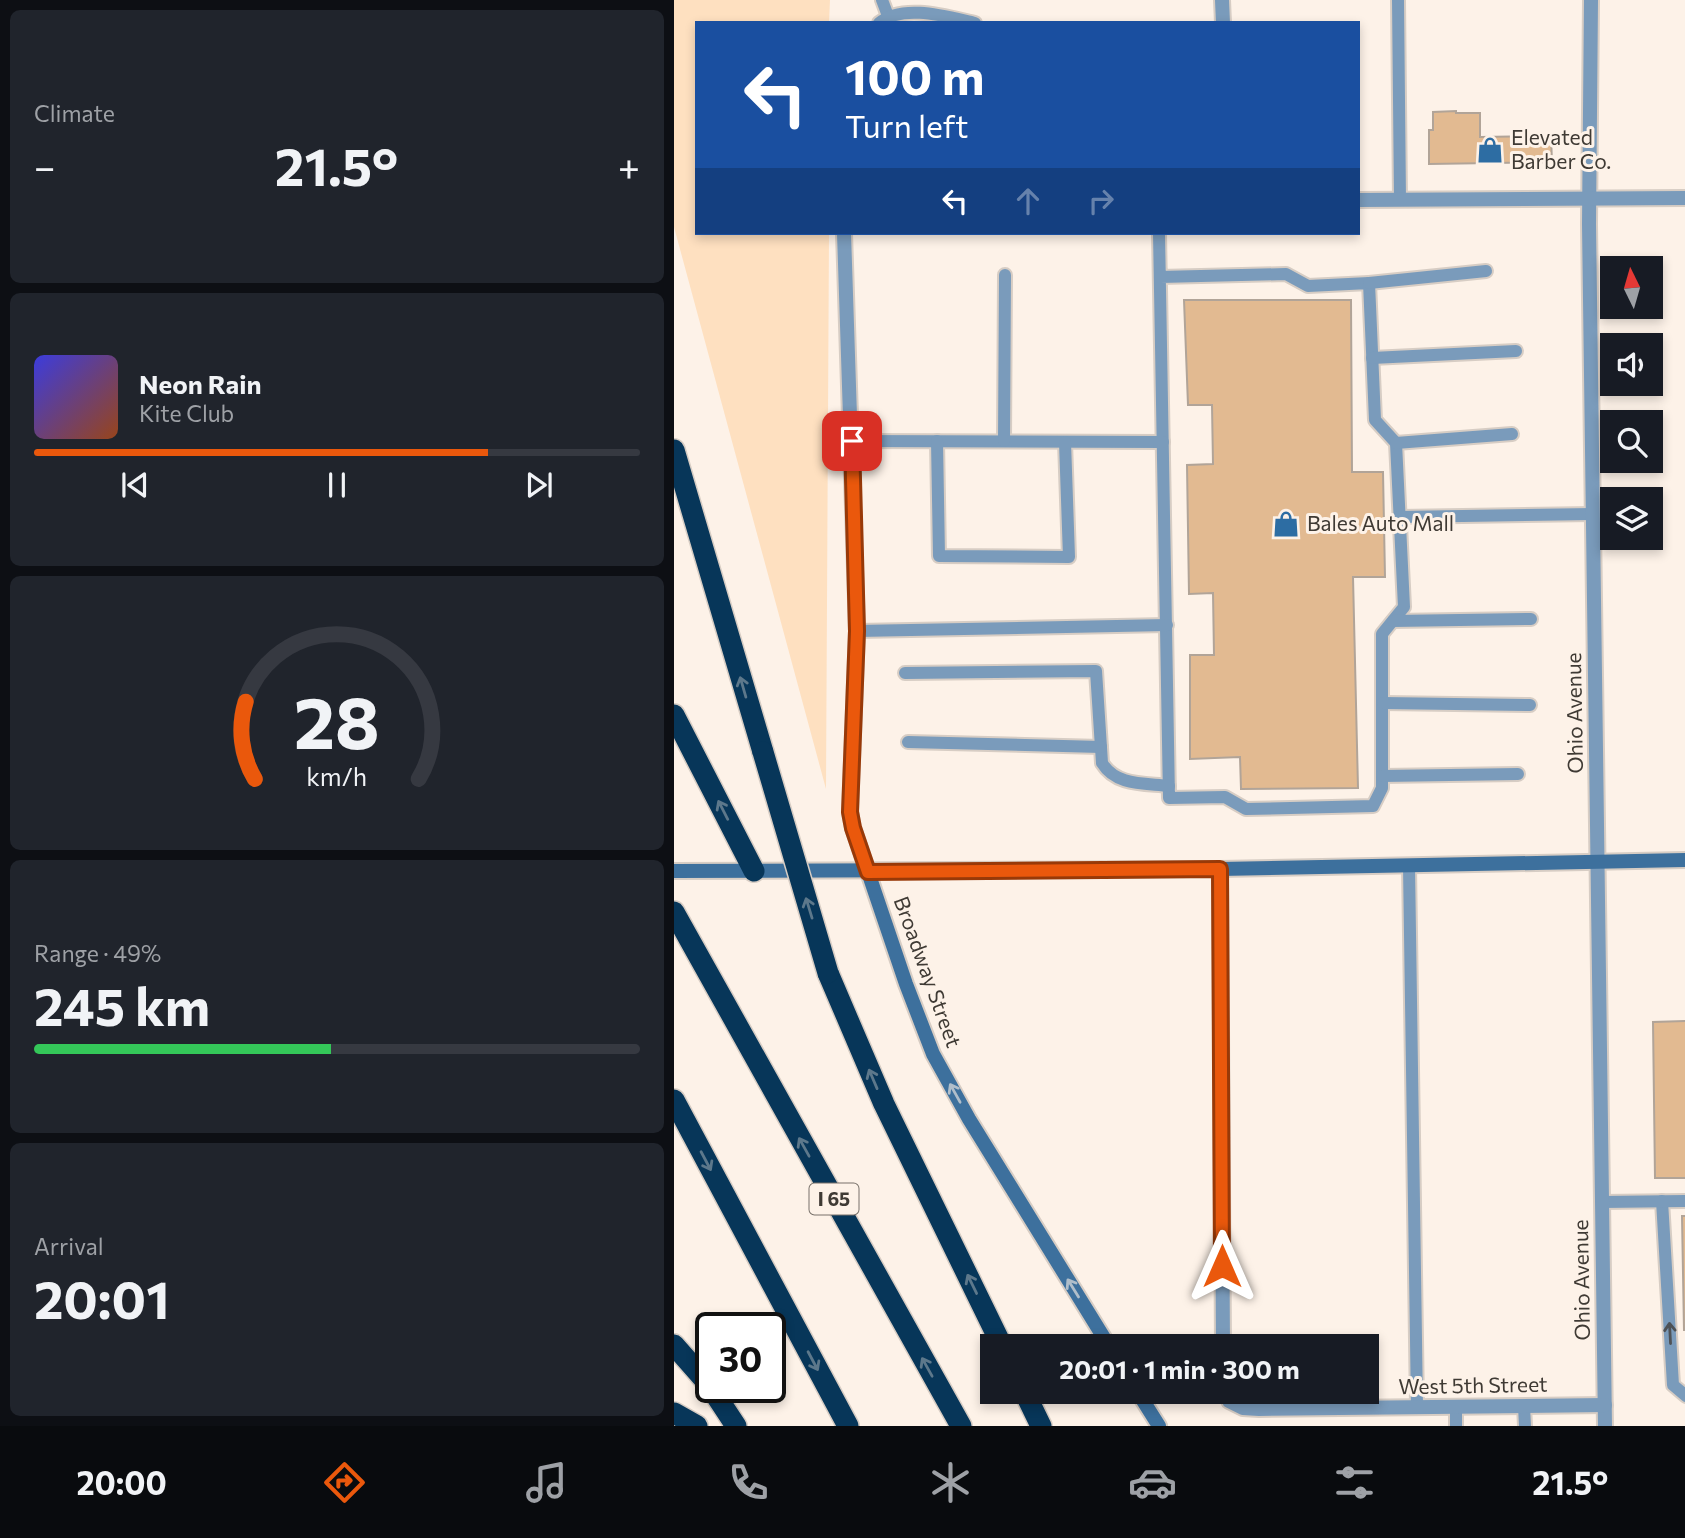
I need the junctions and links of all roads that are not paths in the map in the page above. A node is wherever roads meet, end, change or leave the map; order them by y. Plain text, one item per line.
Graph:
1 (882, 0) edge
2 (1222, 0) edge
3 (1398, 0) edge
4 (1591, 0) edge
5 (884, 19) edge
6 (966, 21) edge
7 (1223, 21) edge
8 (1685, 198) edge
9 (1589, 199) junction
10 (1360, 200) edge
11 (1400, 200) junction
12 (844, 235) edge
13 (1159, 235) edge
14 (1486, 271) dead end
15 (1005, 275) dead end
16 (1160, 276) junction
17 (1369, 283) junction
18 (1516, 351) dead end
19 (1372, 358) junction
20 (1512, 434) dead end
21 (852, 441) junction
22 (937, 441) junction
23 (1004, 441) junction
24 (1065, 442) junction
25 (1163, 442) junction
26 (1396, 443) junction
27 (674, 450) edge
28 (1593, 514) junction
29 (1399, 517) junction
30 (1531, 619) dead end
31 (1393, 621) junction
32 (1167, 625) junction
33 (857, 631) junction
34 (905, 673) dead end
35 (1383, 703) junction
36 (1530, 705) dead end
37 (674, 715) edge
38 (908, 742) dead end
39 (1101, 747) junction
40 (1518, 774) dead end
41 (1382, 776) junction
42 (1169, 786) junction
43 (1685, 860) edge
44 (1598, 862) junction
45 (1409, 866) junction
46 (1220, 869) junction
47 (674, 871) edge
48 (754, 871) junction
49 (868, 872) junction
50 (674, 912) edge
51 (674, 1100) edge
52 (1662, 1201) junction
53 (1685, 1201) edge
54 (1602, 1202) junction
55 (996, 1334) edge
56 (1102, 1334) edge
57 (1223, 1334) edge
58 (674, 1345) edge
59 (695, 1369) edge
60 (1685, 1396) edge
61 (721, 1403) edge
62 (1030, 1404) edge
63 (1145, 1404) edge
64 (1235, 1404) edge
65 (1605, 1405) junction
66 (1524, 1406) junction
67 (1456, 1407) junction
68 (1417, 1408) junction
69 (674, 1413) edge
70 (697, 1426) edge
71 (736, 1426) edge
72 (848, 1426) edge
73 (961, 1426) edge
74 (1041, 1426) edge
75 (1159, 1426) edge
76 (1456, 1426) edge
77 (1525, 1426) edge
78 (1605, 1426) edge

1 - 5 lane
2 - 7 street
3 - 11 lane
4 - 9 street, Ohio Avenue
5 - 6 lane
8 - 9 street
9 - 11 street
9 - 28 street, Ohio Avenue
10 - 11 street
12 - 21 street, Broadway Street
13 - 16 lane
14 - 17 lane
15 - 23 lane
16 - 17 lane
16 - 25 lane
17 - 19 lane
18 - 19 lane
19 - 26 lane
20 - 26 lane
21 - 22 lane
21 - 33 street, Broadway Street
22 - 23 lane
22 - 24 lane
23 - 24 lane
24 - 25 lane
25 - 32 lane
26 - 29 lane
55 -> 27 highway, bridge
28 - 29 lane
28 - 44 street, Ohio Avenue
29 - 31 lane
30 - 31 lane
31 - 35 lane
32 - 33 lane
32 - 42 lane
33 - 49 street, Broadway Street
34 - 39 lane
35 - 36 lane
35 - 41 lane
48 -> 37 highway
38 - 39 lane
39 - 42 lane
40 - 41 lane
41 - 42 lane
43 - 44 street
44 - 45 street
44 - 54 street, Ohio Avenue
45 - 46 street
45 - 68 lane
46 - 49 street
46 - 57 street
47 - 48 street
48 - 49 street
56 -> 49 street, Broadway Street
73 -> 50 highway, I 65
51 -> 72 highway
52 - 53 lane
52 - 54 lane
60 -> 52 lane
54 - 65 street, Ohio Avenue
58 - 59 highway
61 - 71 highway
62 - 74 highway
63 - 75 street
64 - 68 street, West 5th Street
65 - 66 street, West 5th Street
65 - 78 street, Ohio Avenue
66 - 67 street, West 5th Street
66 - 77 lane
67 - 68 street, West 5th Street
67 - 76 lane
69 - 70 highway

